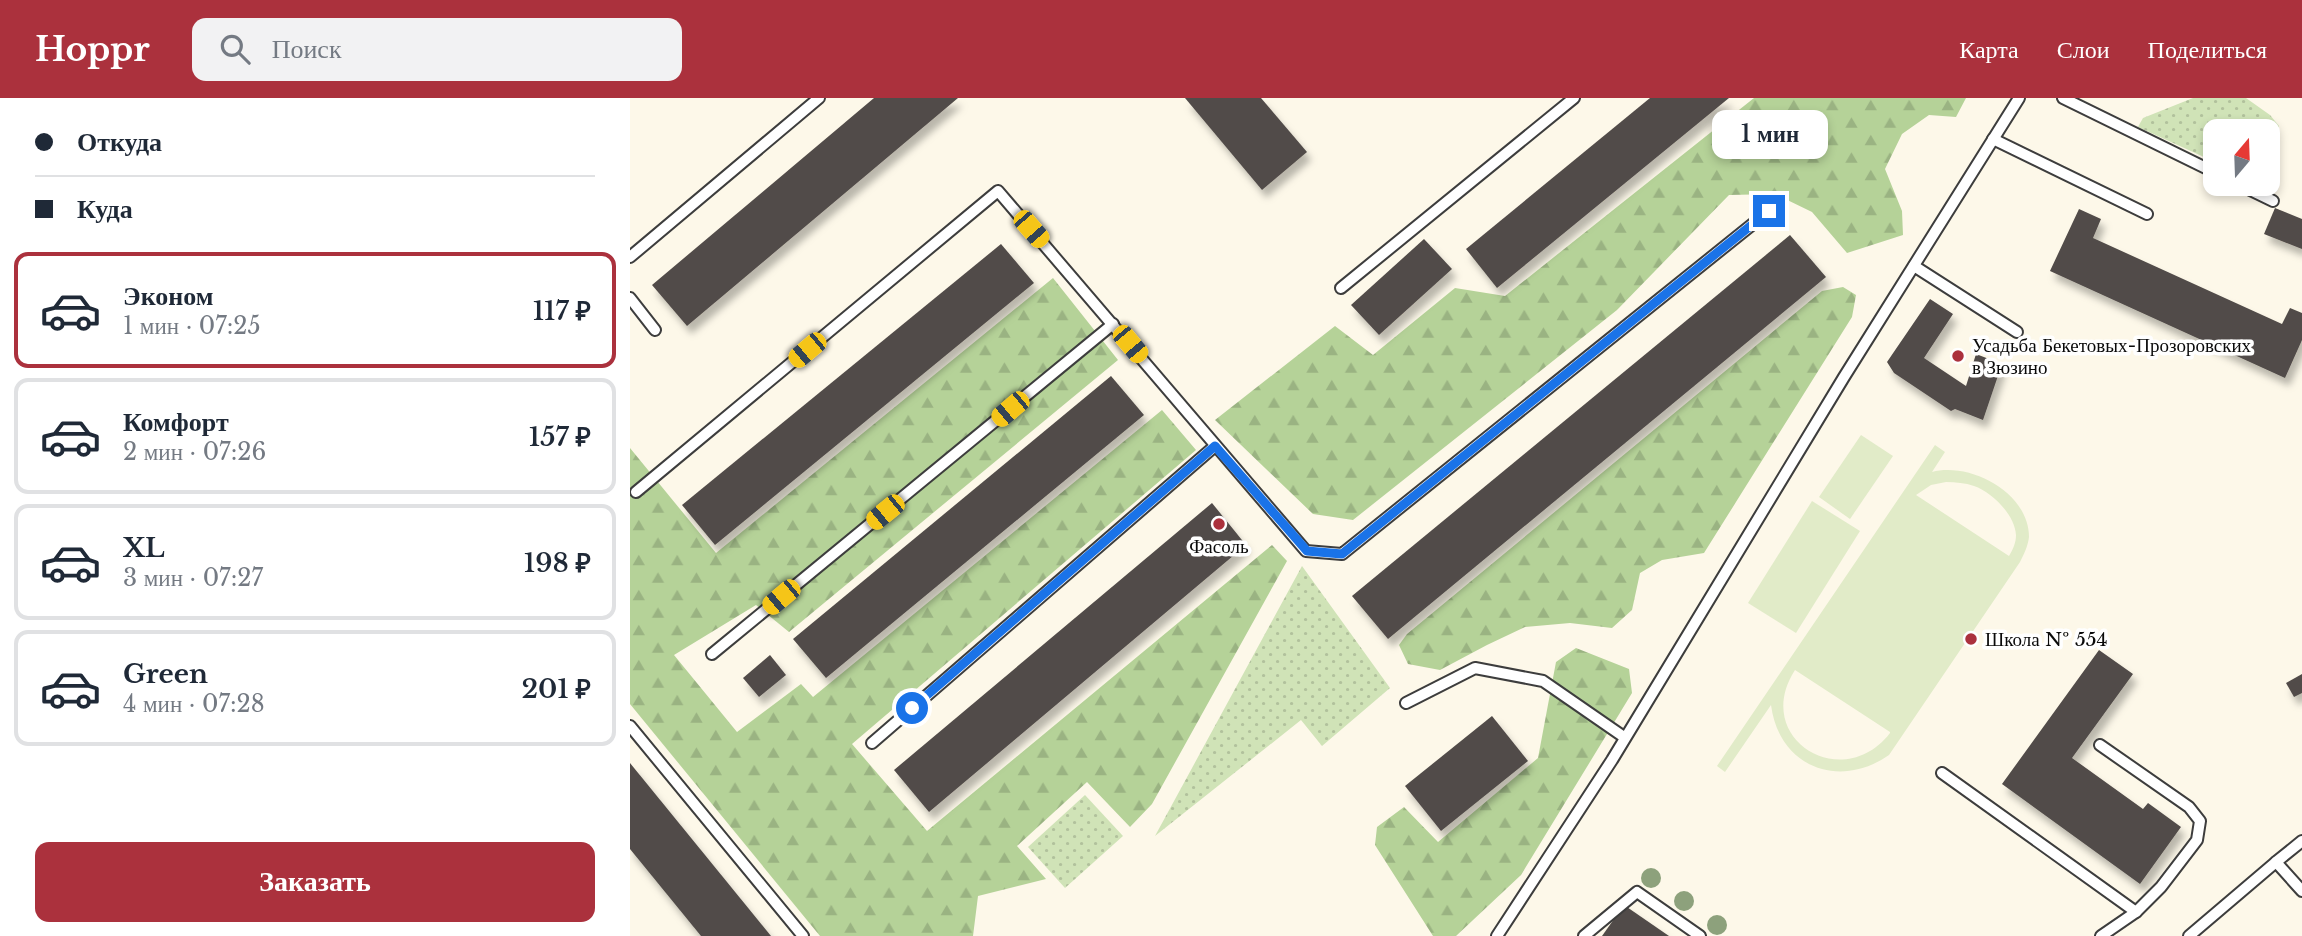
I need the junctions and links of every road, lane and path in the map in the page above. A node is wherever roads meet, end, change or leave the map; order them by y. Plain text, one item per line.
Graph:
1 (819, 98) edge
2 (1574, 98) edge
3 (2018, 98) edge
4 (2063, 98) edge
5 (1993, 139) junction
6 (2203, 167) edge
7 (2263, 196) edge
8 (2273, 201) dead end
9 (1769, 211) dead end
10 (2147, 214) dead end
11 (630, 257) edge
12 (1914, 266) junction
13 (1341, 288) dead end
14 (630, 298) edge
15 (1113, 324) junction
16 (655, 330) dead end
17 (2017, 332) dead end
18 (1215, 446) junction
19 (636, 492) dead end
20 (712, 654) dead end
21 (1406, 703) dead end
22 (630, 726) edge
23 (1625, 737) junction
24 (872, 743) dead end
25 (2100, 745) dead end
26 (1942, 773) dead end
27 (2302, 841) edge
28 (2276, 862) junction
29 (2302, 891) edge
30 (2136, 912) junction
31 (803, 936) edge
32 (1497, 936) edge
33 (1584, 936) edge
34 (1700, 936) edge
35 (2101, 936) edge
36 (2189, 936) edge

1 - 11 lane
2 - 13 lane
3 - 5 lane
4 - 6 lane
5 - 10 lane
5 - 12 lane
7 - 8 lane
9 - 18 lane
12 - 17 lane
12 - 23 lane
14 - 16 lane
15 - 18 lane
15 - 19 lane
15 - 20 lane
18 - 24 lane
21 - 23 lane
22 - 31 lane
23 - 32 lane
25 - 30 lane
26 - 30 lane
27 - 28 lane
28 - 29 lane
28 - 36 lane
30 - 35 lane
33 - 34 lane

